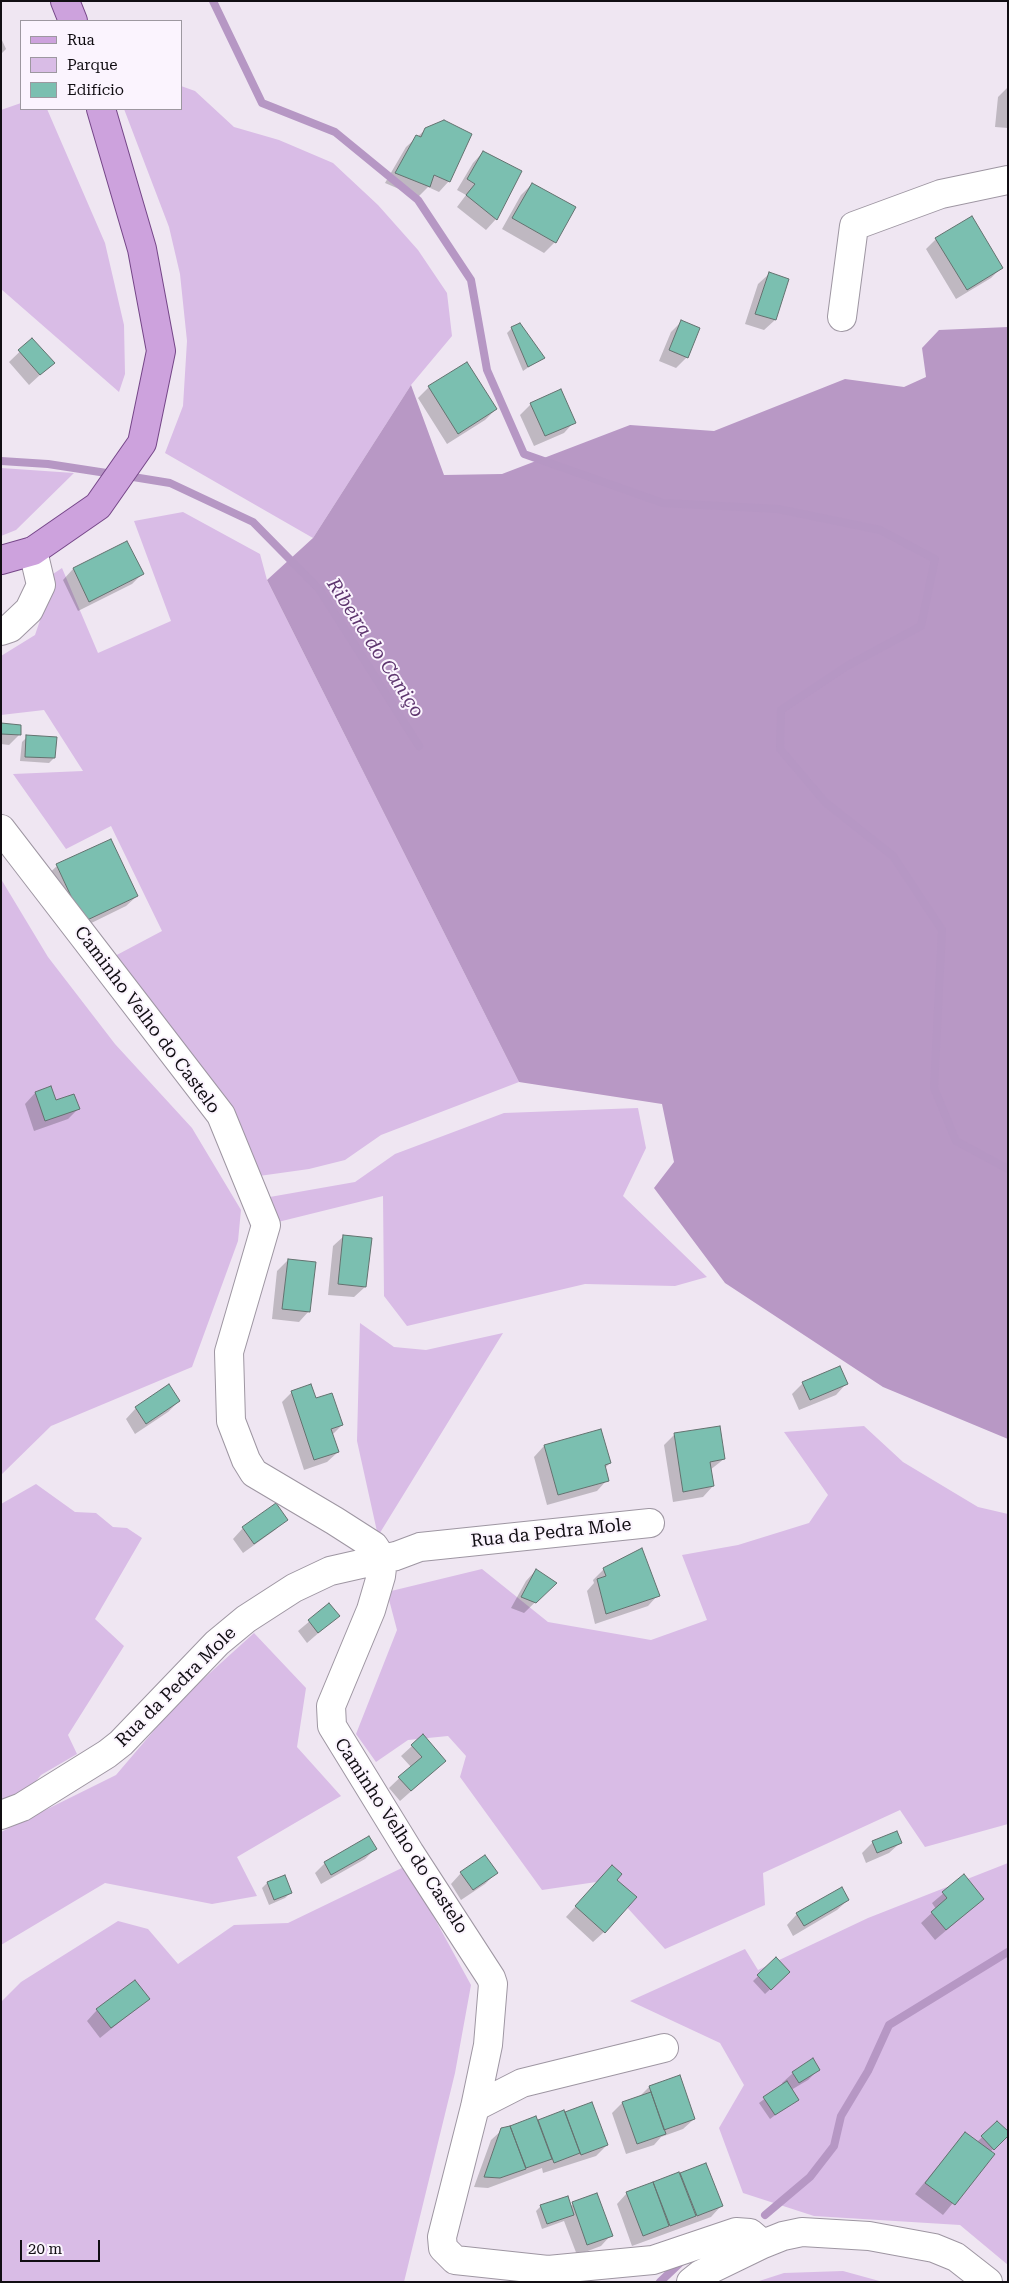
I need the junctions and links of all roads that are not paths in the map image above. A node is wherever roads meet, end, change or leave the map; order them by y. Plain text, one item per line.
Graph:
1 (65, 1) edge
2 (74, 20) edge
3 (101, 110) edge
4 (1008, 180) edge
5 (842, 317) dead end
6 (33, 551) junction
7 (1, 560) edge
8 (1, 631) edge
9 (1, 829) edge
10 (650, 1523) dead end
11 (380, 1560) junction
12 (1, 1815) edge
13 (664, 2048) dead end
14 (475, 2107) junction
15 (763, 2244) junction
16 (690, 2282) edge
17 (988, 2282) edge

1 - 2 main road
3 - 6 main road
4 - 5 street
6 - 7 main road
6 - 8 street
9 - 11 street, Caminho Velho do Castelo
10 - 11 street, Rua da Pedra Mole
11 - 12 street, Rua da Pedra Mole
11 - 14 street, Caminho Velho do Castelo
13 - 14 street
14 - 15 street, Caminho Velho do Castelo
15 - 16 street
15 - 17 street

